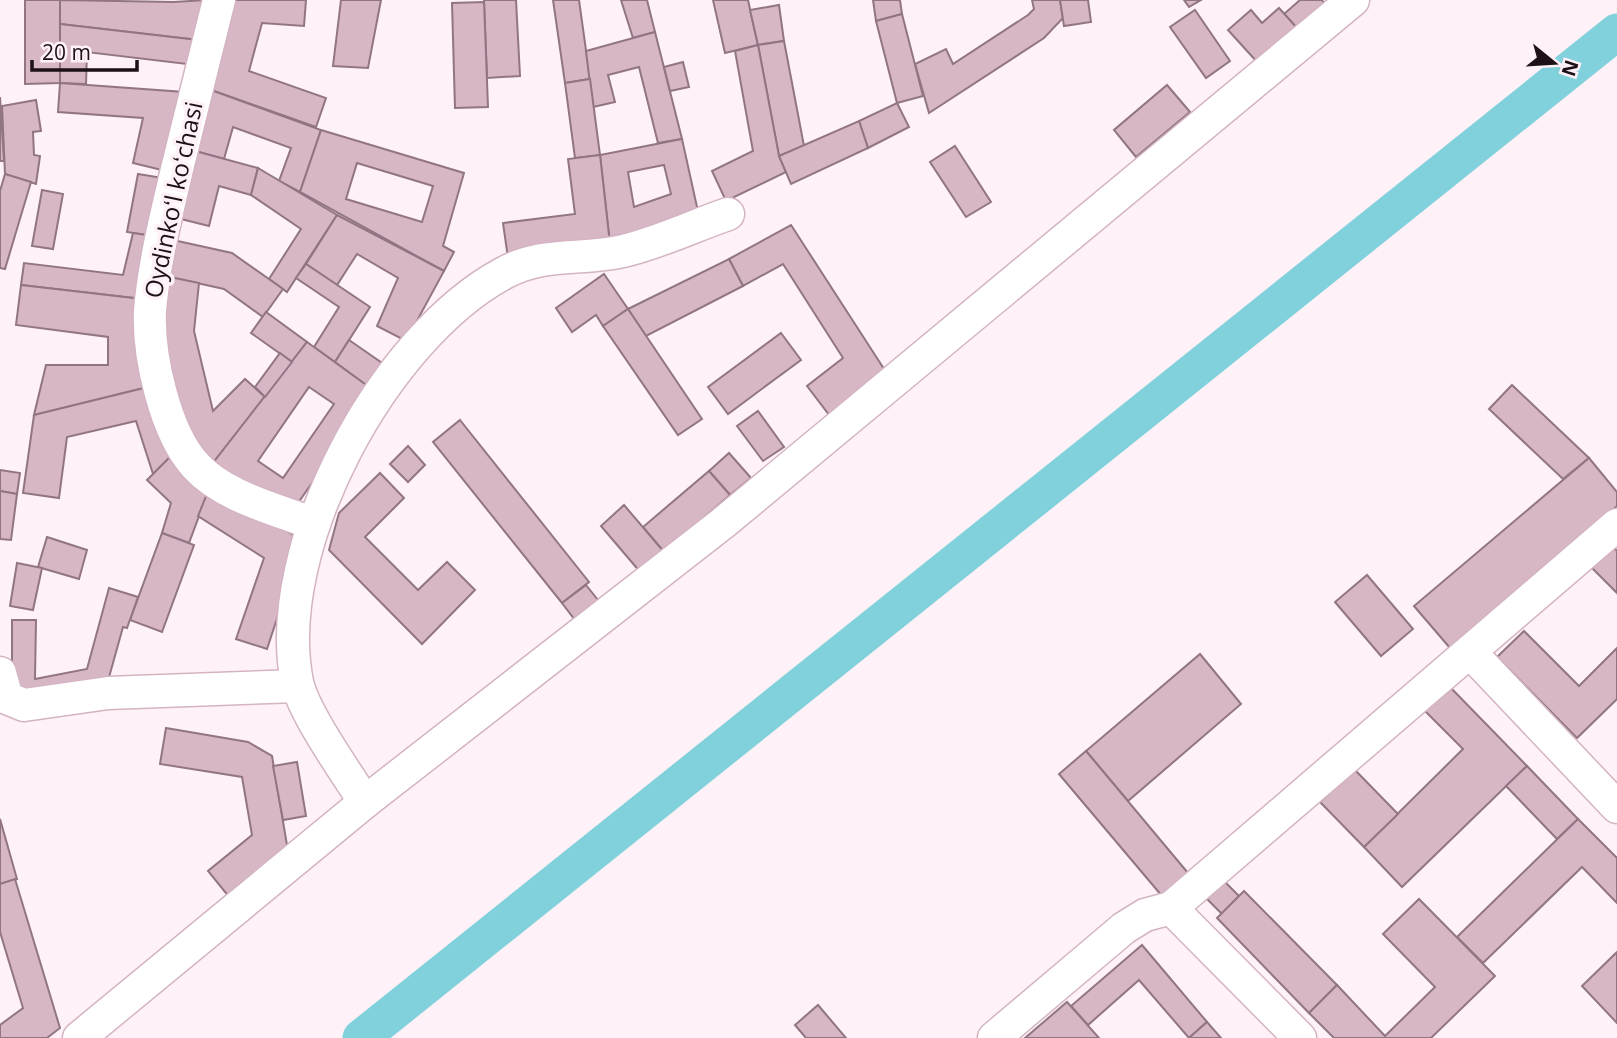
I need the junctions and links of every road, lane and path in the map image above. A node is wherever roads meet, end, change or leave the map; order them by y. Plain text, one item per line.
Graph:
1 (219, 0) edge
2 (1353, 0) edge
3 (727, 214) dead end
4 (314, 524) junction
5 (1617, 525) edge
6 (0, 649) edge
7 (1470, 652) junction
8 (0, 664) edge
9 (0, 673) edge
10 (297, 686) junction
11 (365, 802) junction
12 (1617, 807) edge
13 (1171, 908) junction
14 (79, 1038) edge
15 (994, 1038) edge
16 (1300, 1038) edge

1 - 4 street, Oydinkoʻl koʻchasi
2 - 11 street
3 - 4 street
4 - 10 street
5 - 7 street
6 - 8 street
7 - 12 street
7 - 13 street
9 - 10 street
10 - 11 street
11 - 14 street
13 - 15 street
13 - 16 street

